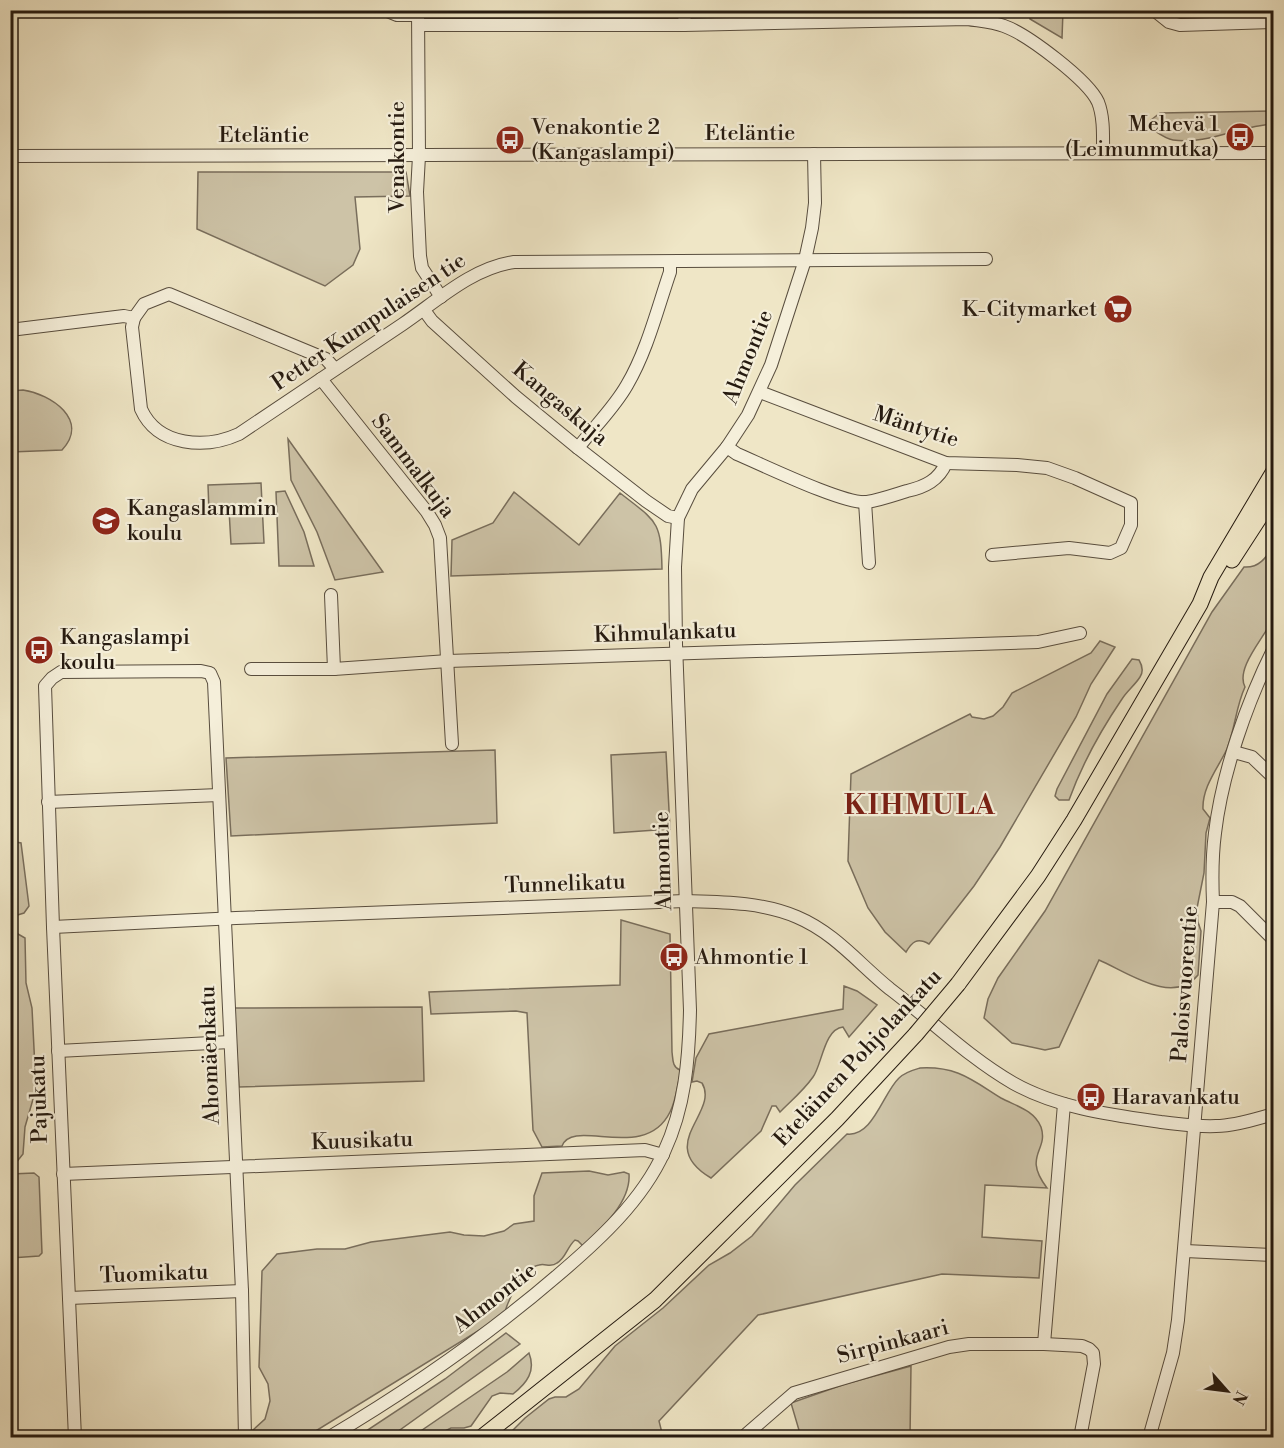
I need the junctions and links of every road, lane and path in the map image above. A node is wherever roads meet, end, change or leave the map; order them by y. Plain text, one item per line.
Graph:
1 (385, 10) edge
2 (685, 10) edge
3 (1154, 10) edge
4 (419, 17) edge
5 (1274, 22) edge
6 (684, 25) junction
7 (1103, 152) junction
8 (1274, 153) edge
9 (814, 154) junction
10 (10, 156) edge
11 (419, 156) junction
12 (986, 259) dead end
13 (805, 260) junction
14 (670, 262) junction
15 (441, 297) junction
16 (424, 310) junction
17 (134, 318) junction
18 (10, 330) edge
19 (335, 369) junction
20 (321, 379) junction
21 (760, 392) junction
22 (727, 447) junction
23 (578, 448) junction
24 (946, 463) junction
25 (1274, 471) edge
26 (1274, 495) edge
27 (865, 502) junction
28 (678, 518) junction
29 (992, 555) dead end
30 (869, 562) dead end
31 (330, 595) dead end
32 (1200, 604) junction
33 (1080, 633) dead end
34 (1274, 648) edge
35 (677, 654) junction
36 (448, 661) junction
37 (251, 669) dead end
38 (334, 669) junction
39 (210, 673) joint
40 (452, 744) dead end
41 (1234, 752) junction
42 (1274, 778) edge
43 (219, 795) junction
44 (48, 802) junction
45 (685, 901) junction
46 (1213, 902) junction
47 (225, 919) junction
48 (53, 927) junction
49 (1274, 940) edge
50 (230, 1042) junction
51 (58, 1051) junction
52 (1065, 1104) junction
53 (1274, 1114) edge
54 (1195, 1125) junction
55 (663, 1155) junction
56 (236, 1167) junction
57 (63, 1174) junction
58 (1185, 1251) junction
59 (1274, 1255) edge
60 (242, 1291) junction
61 (69, 1298) junction
62 (1044, 1344) junction
63 (75, 1437) edge
64 (245, 1437) edge
65 (328, 1437) edge
66 (481, 1437) edge
67 (742, 1437) edge
68 (1080, 1437) edge
69 (1149, 1437) edge

1 - 4 street
2 - 6 street
3 - 5 street
4 - 6 street
4 - 11 street, Venakontie
6 - 7 street
7 - 8 street, Eteläntie
7 - 9 street, Eteläntie
9 - 11 street, Eteläntie
9 - 13 street, Ahmontie
10 - 11 street, Eteläntie
11 - 15 street, Venakontie
12 - 13 street, Petter Kumpulaisen tie
13 - 14 street, Petter Kumpulaisen tie
13 - 21 street, Ahmontie
14 - 15 street, Petter Kumpulaisen tie
14 - 23 street
15 - 16 street, Petter Kumpulaisen tie
16 - 19 street, Petter Kumpulaisen tie
16 - 23 street, Kangaskuja
17 - 18 street
17 - 19 street
17 - 20 street, Petter Kumpulaisen tie
19 - 20 street, Petter Kumpulaisen tie
20 - 36 street, Sammalkuja
21 - 22 street, Ahmontie
21 - 24 street, Mäntytie
22 - 27 street
22 - 28 street, Ahmontie
23 - 28 street, Kangaskuja
24 - 27 street
24 - 29 street, Mäntytie
25 - 32 main road, Eteläinen Pohjolankatu
26 - 32 main road, Eteläinen Pohjolankatu
27 - 30 street
28 - 35 street, Ahmontie
31 - 38 street
32 - 66 main road, Eteläinen Pohjolankatu, bridge
33 - 35 street, Kihmulankatu
34 - 41 street, Paloisvuorentie
35 - 36 street, Kihmulankatu
35 - 45 street, Ahmontie
36 - 38 street, Kihmulankatu
36 - 40 street, Sammalkuja
37 - 38 street, Kihmulankatu
39 - 43 street, Ahomäenkatu
39 - 44 street, Pajukatu
41 - 42 street
41 - 46 street, Paloisvuorentie
43 - 44 street
43 - 47 street, Ahomäenkatu
44 - 48 street, Pajukatu
45 - 47 street, Tunnelikatu
45 - 52 street, Tunnelikatu
45 - 55 street, Ahmontie
46 - 49 street
46 - 54 street, Paloisvuorentie
47 - 48 street, Tunnelikatu
47 - 50 street, Ahomäenkatu
48 - 51 street, Pajukatu
50 - 51 street
50 - 56 street, Ahomäenkatu
51 - 57 street, Pajukatu
52 - 54 street, Tunnelikatu
52 - 62 street
53 - 54 street, Tunnelikatu
54 - 58 street, Paloisvuorentie
55 - 56 street, Kuusikatu
55 - 65 street, Ahmontie
56 - 57 street, Kuusikatu
56 - 60 street, Ahomäenkatu
57 - 61 street, Pajukatu
58 - 59 street
58 - 69 street, Paloisvuorentie
60 - 61 street, Tuomikatu
60 - 64 street, Ahomäenkatu
61 - 63 street, Pajukatu
62 - 67 street, Sirpinkaari
62 - 68 street, Sirpinkaari

